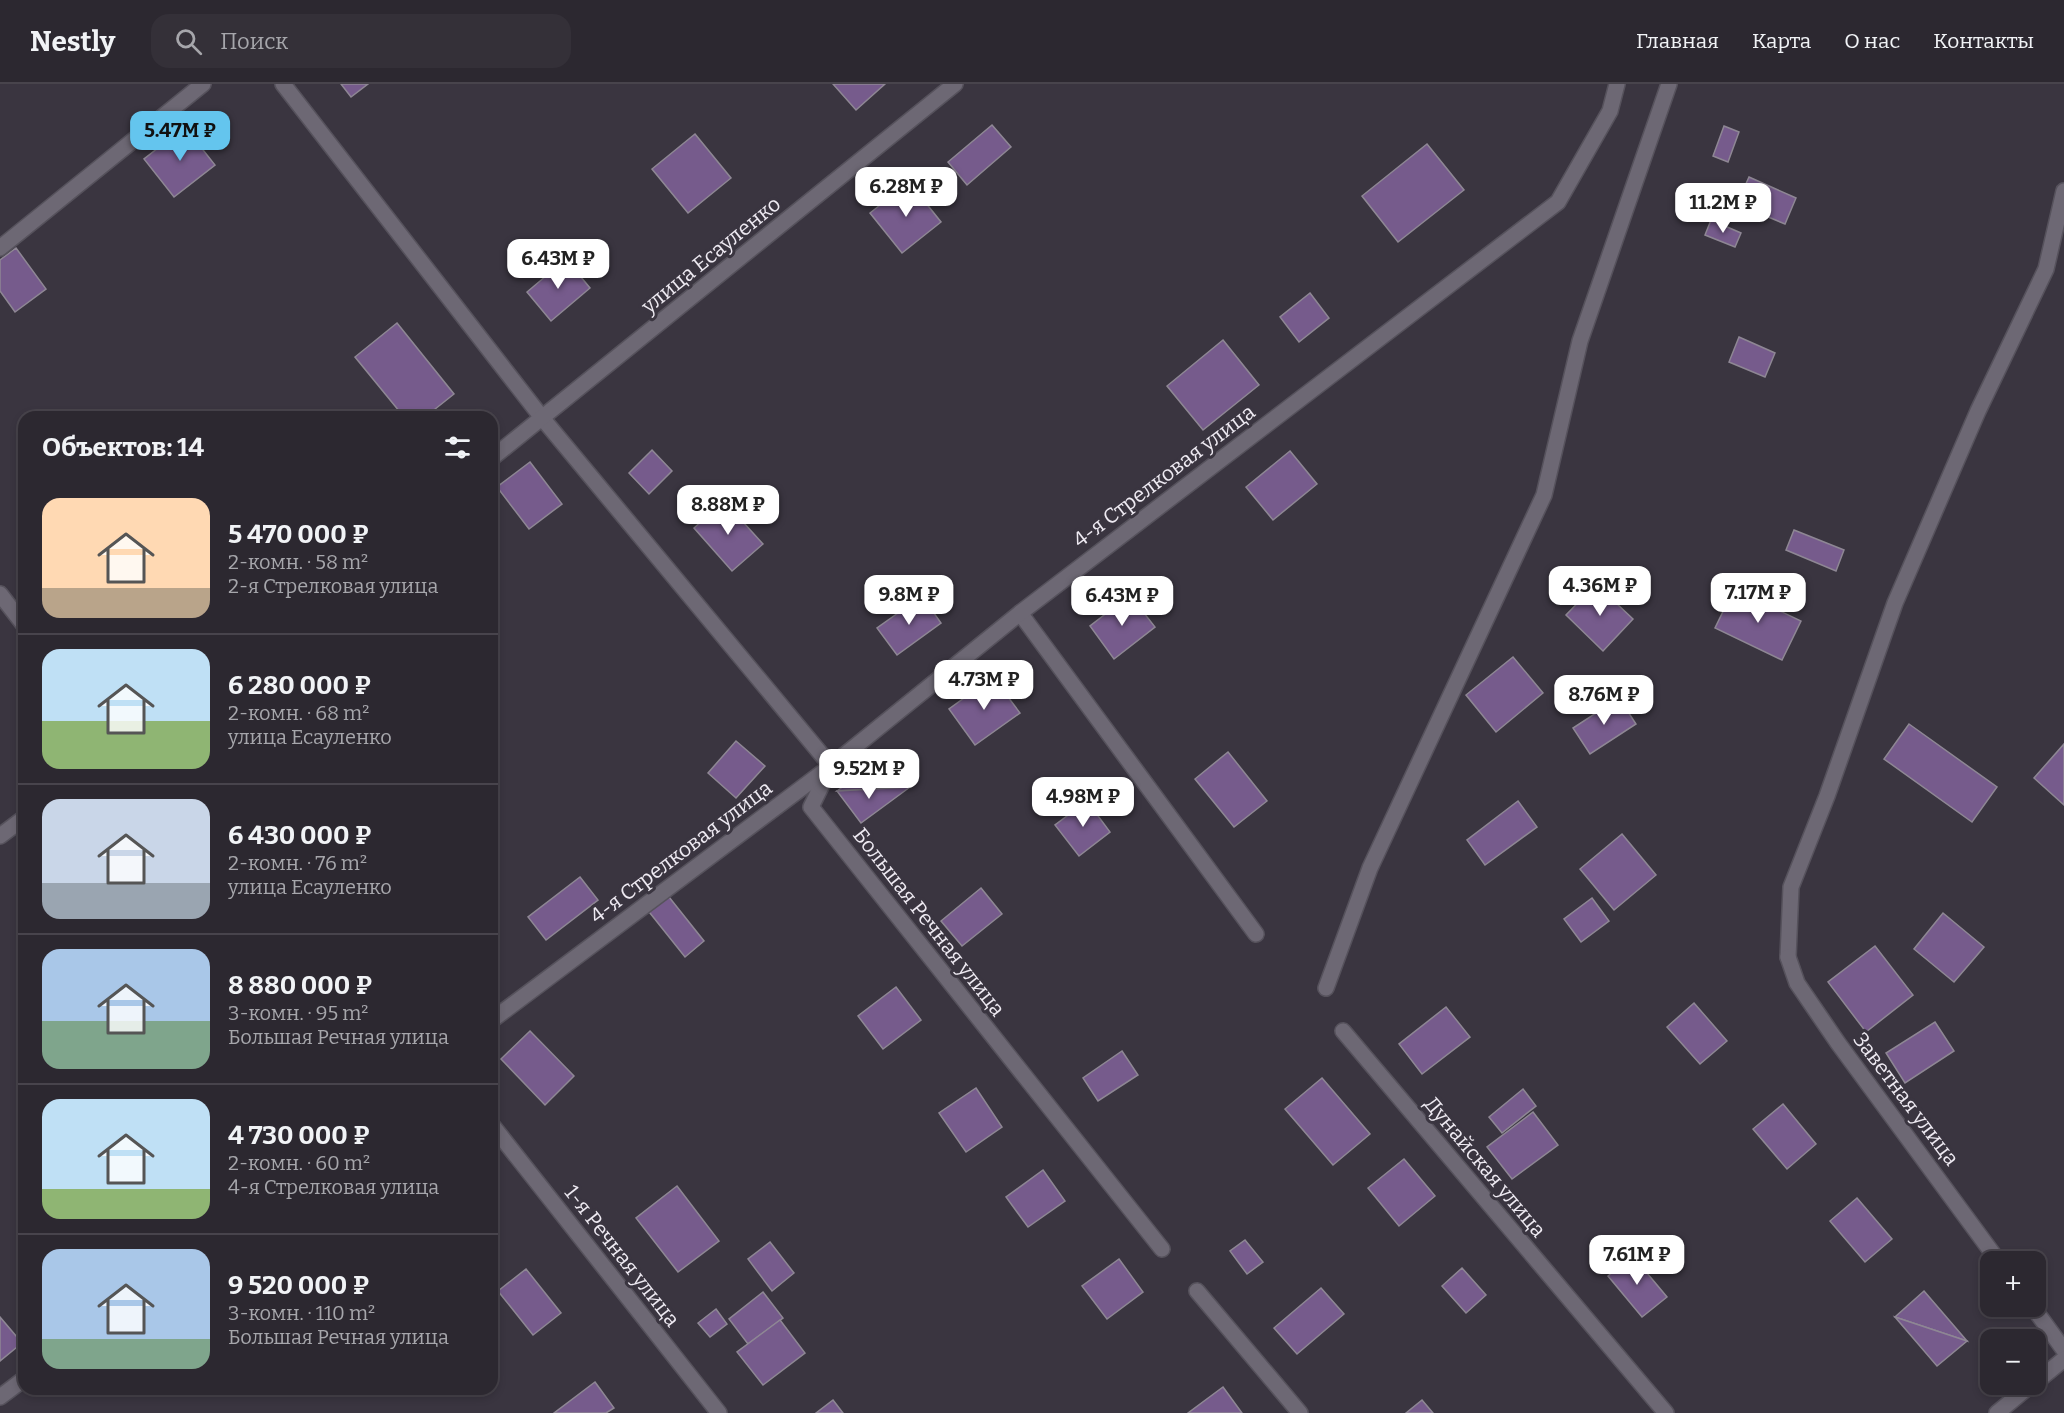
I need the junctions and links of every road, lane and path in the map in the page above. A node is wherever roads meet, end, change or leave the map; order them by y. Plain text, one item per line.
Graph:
1 (203, 84) edge
2 (283, 84) edge
3 (955, 84) edge
4 (1617, 84) edge
5 (1669, 84) edge
6 (2064, 191) edge
7 (0, 248) edge
8 (543, 419) junction
9 (498, 453) edge
10 (0, 594) edge
11 (1020, 612) junction
12 (18, 617) edge
13 (831, 766) junction
14 (18, 822) edge
15 (0, 836) edge
16 (1256, 934) dead end
17 (1326, 988) dead end
18 (498, 1016) edge
19 (1343, 1031) dead end
20 (498, 1133) edge
21 (1162, 1250) dead end
22 (1991, 1251) edge
23 (1197, 1291) dead end
24 (2040, 1317) edge
25 (2064, 1350) edge
26 (2064, 1359) edge
27 (2046, 1373) edge
28 (18, 1384) edge
29 (2019, 1395) edge
30 (0, 1397) edge
31 (719, 1413) edge
32 (1300, 1413) edge
33 (1666, 1413) edge
34 (1997, 1413) edge

1 - 7 street
2 - 8 street
3 - 8 street, улица Есауленко
4 - 11 street, 4-я Стрелковая улица
5 - 17 street
6 - 22 street, Заветная улица
8 - 9 street, улица Есауленко
8 - 13 street
10 - 12 street
11 - 13 street, 4-я Стрелковая улица
11 - 16 street
13 - 18 street, 4-я Стрелковая улица
13 - 21 street, Большая Речная улица
14 - 15 street
19 - 33 street, Дунайская улица
20 - 31 street, 1-я Речная улица
23 - 32 street
24 - 25 street
26 - 27 street
28 - 30 street
29 - 34 street

